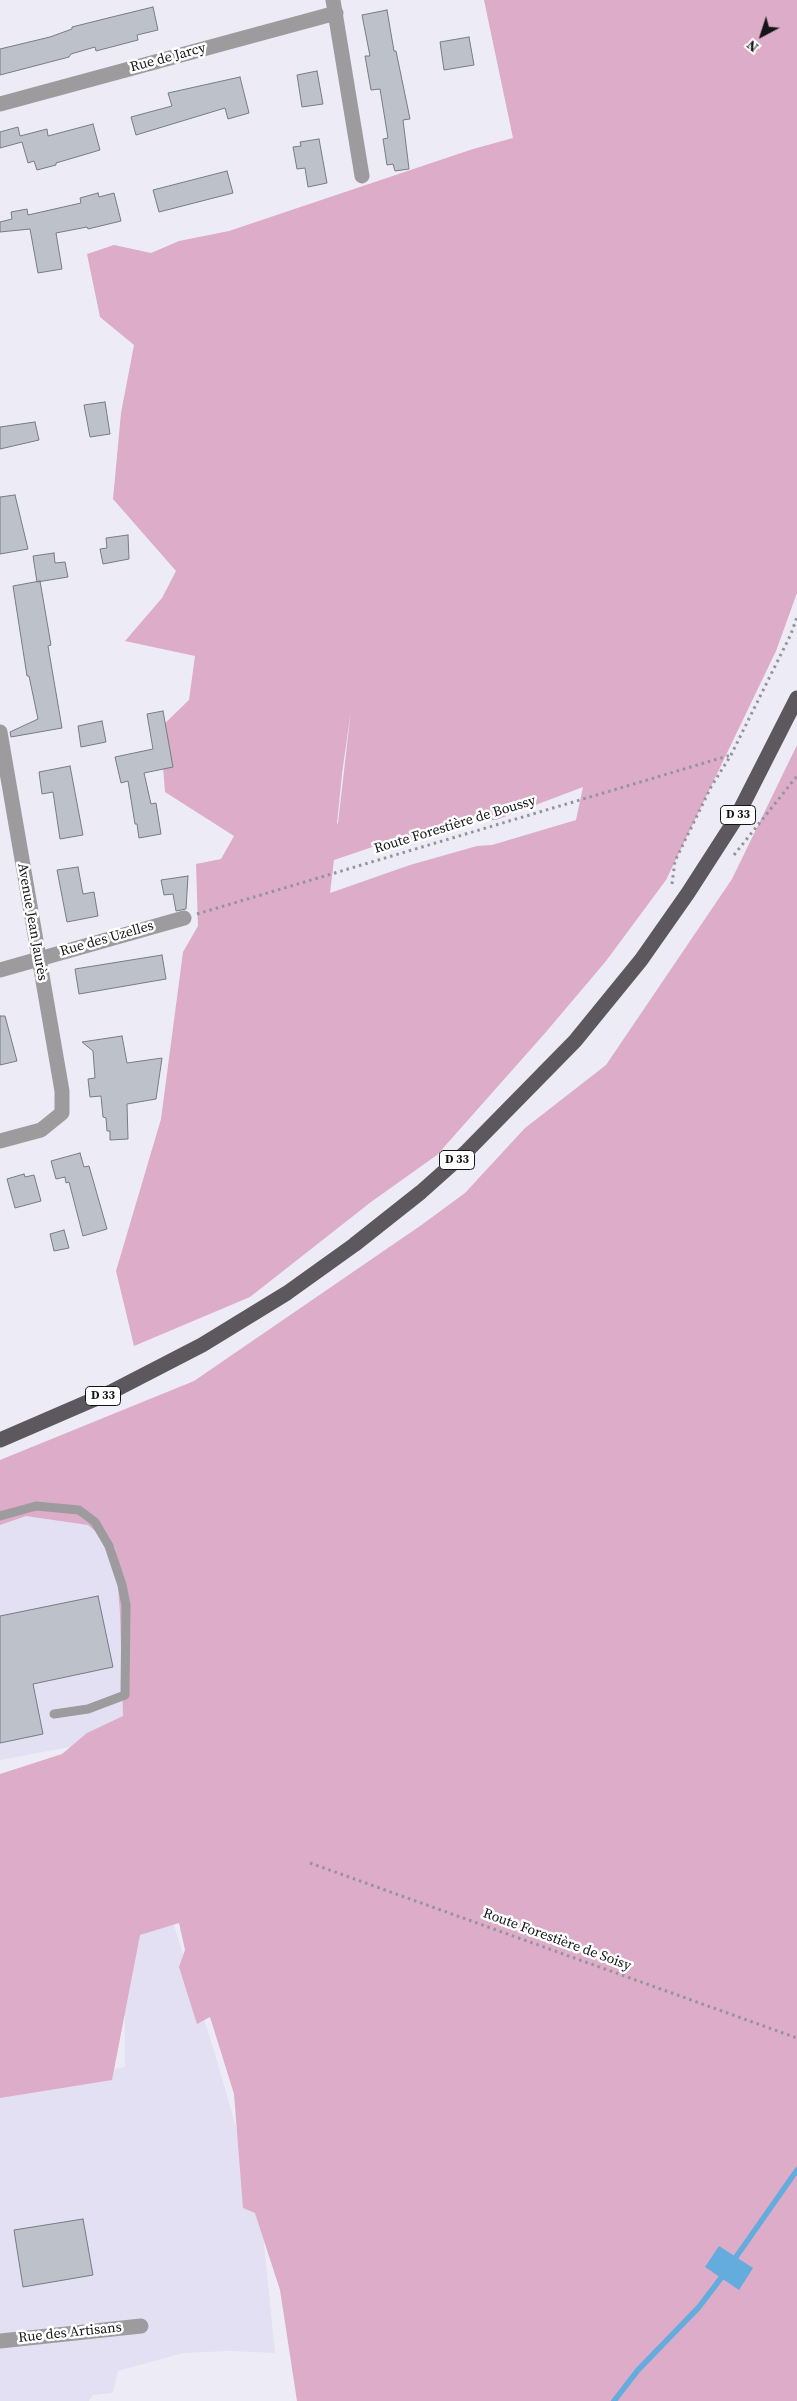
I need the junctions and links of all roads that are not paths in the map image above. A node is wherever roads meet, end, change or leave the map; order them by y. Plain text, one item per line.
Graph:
1 (335, 6) edge
2 (0, 104) edge
3 (362, 176) dead end
4 (797, 698) edge
5 (0, 732) edge
6 (184, 918) road end
7 (38, 959) junction
8 (0, 970) edge
9 (0, 1141) edge
10 (0, 1440) edge
11 (0, 1516) edge
12 (54, 1714) dead end
13 (141, 2326) dead end
14 (0, 2341) edge

1 - 2 street, Rue de Jarcy
1 - 3 street, Rue de Jarcy
4 - 10 main road, D 33
5 - 7 street, Avenue Jean Jaurès
6 - 7 street, Rue des Uzelles
7 - 8 street, Rue des Uzelles
7 - 9 street, Avenue Jean Jaurès
11 - 12 lane
13 - 14 street, Rue des Artisans

